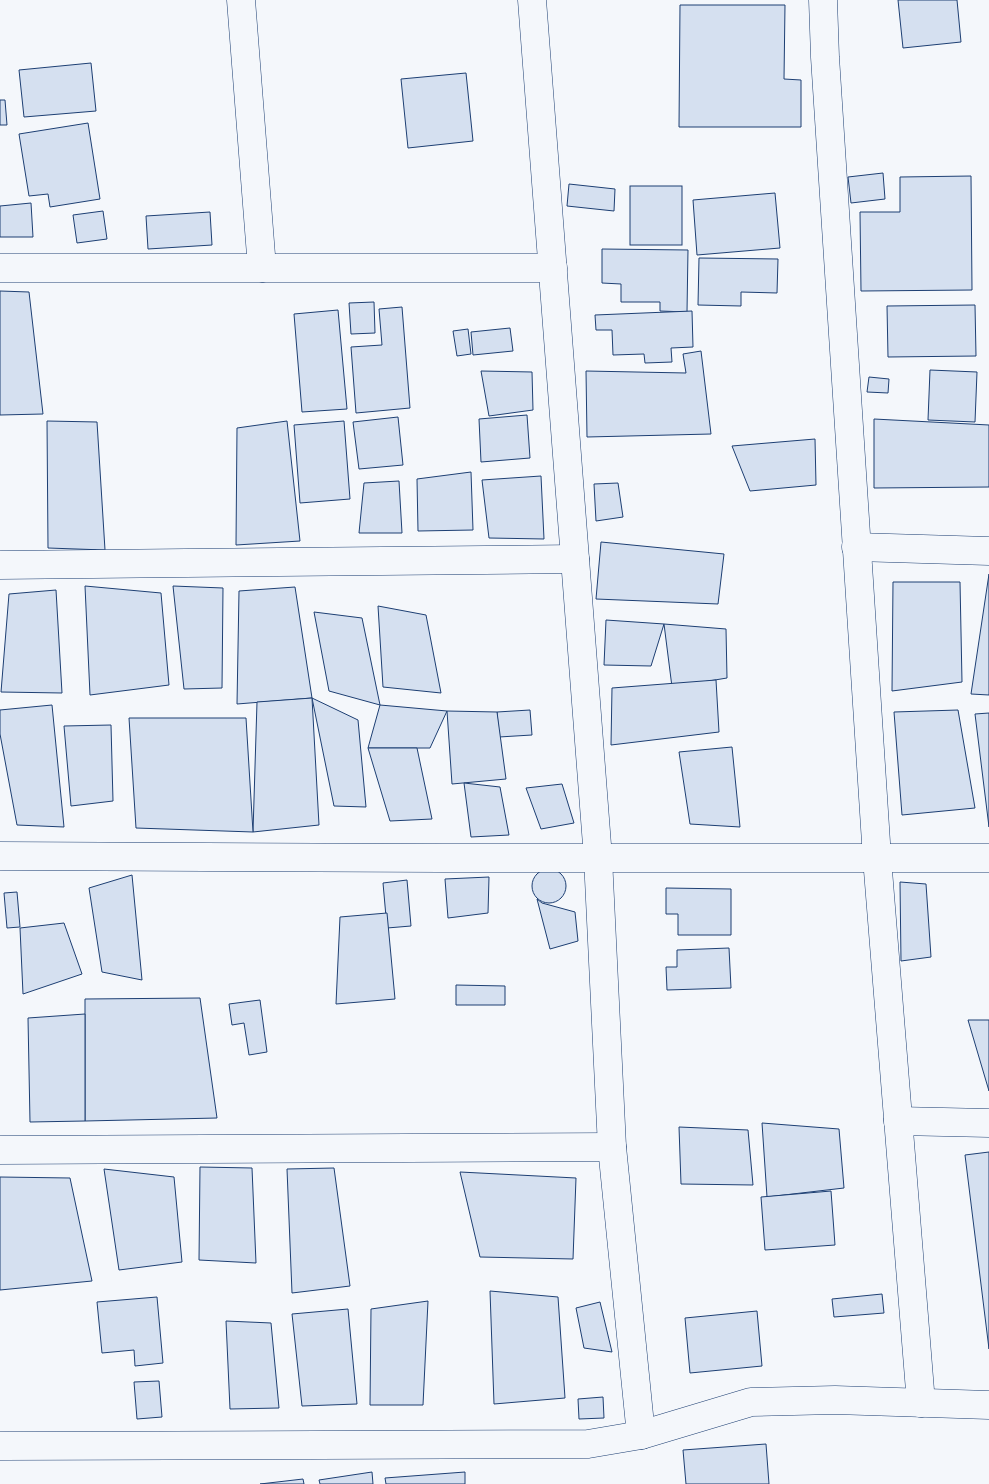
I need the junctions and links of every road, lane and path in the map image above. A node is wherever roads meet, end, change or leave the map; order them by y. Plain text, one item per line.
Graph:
1 (241, 0) edge
2 (532, 0) edge
3 (823, 0) edge
4 (0, 268) edge
5 (262, 268) junction
6 (553, 268) junction
7 (856, 547) junction
8 (989, 551) edge
9 (576, 559) junction
10 (0, 565) edge
11 (0, 856) edge
12 (598, 858) junction
13 (877, 858) junction
14 (989, 858) edge
15 (898, 1121) junction
16 (989, 1123) edge
17 (612, 1147) junction
18 (0, 1150) edge
19 (921, 1403) junction
20 (989, 1405) edge
21 (641, 1435) junction
22 (0, 1446) edge

1 - 5 street
2 - 6 street
3 - 7 street
4 - 5 street
5 - 6 street
6 - 9 street
7 - 8 street
7 - 13 street
9 - 10 street
9 - 12 street
11 - 12 street
12 - 13 street
12 - 17 street
13 - 14 street
13 - 15 street
15 - 16 street
15 - 19 street
17 - 18 street
17 - 21 street
19 - 20 street
19 - 21 street
21 - 22 street

